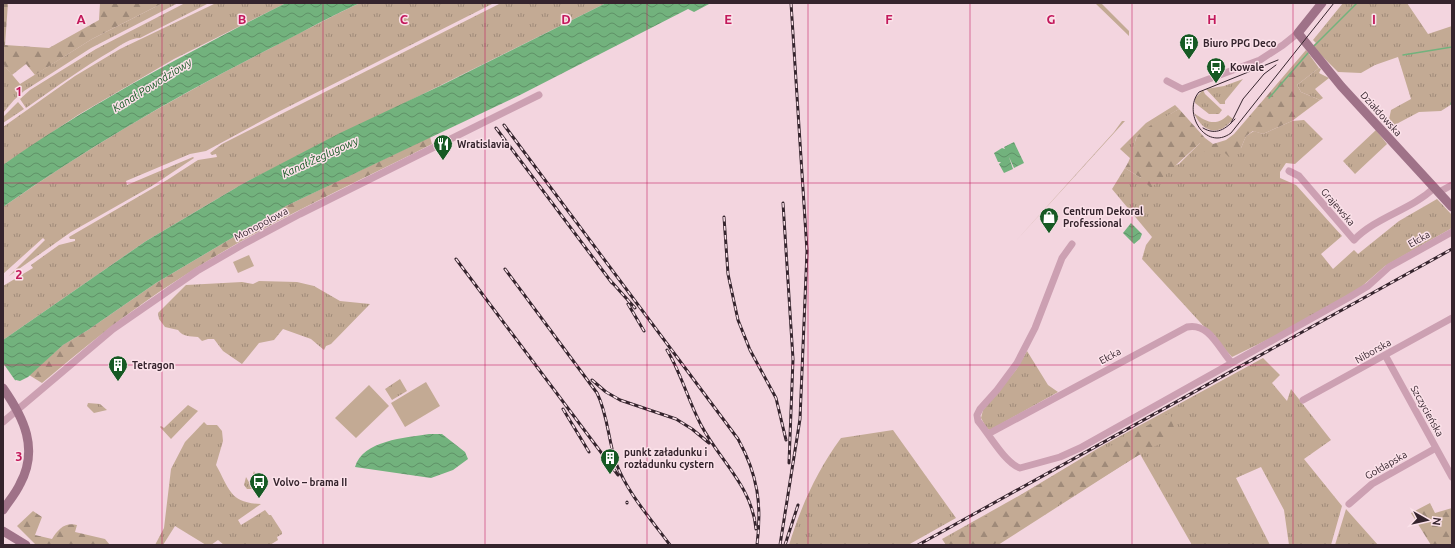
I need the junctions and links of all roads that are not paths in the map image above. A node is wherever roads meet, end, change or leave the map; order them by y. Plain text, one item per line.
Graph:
1 (1322, 3) edge
2 (1298, 33) junction
3 (1167, 81) dead end
4 (539, 94) dead end
5 (1289, 171) dead end
6 (1452, 185) edge
7 (1436, 190) junction
8 (1452, 207) edge
9 (1452, 232) edge
10 (1072, 244) dead end
11 (1452, 318) edge
12 (1385, 356) junction
13 (1232, 363) junction
14 (4, 390) edge
15 (1304, 400) dead end
16 (18, 410) junction
17 (3, 422) edge
18 (988, 434) junction
19 (1436, 448) junction
20 (1452, 477) edge
21 (1349, 504) dead end
22 (3, 510) edge
23 (3, 531) edge
24 (26, 545) edge

1 - 2 street
2 - 3 street
2 - 7 street, Działdowska
4 - 16 street, Monopolowa
5 - 7 street, Grajewska
6 - 7 street
7 - 8 street, Działdowska
9 - 13 street, Ełcka
10 - 18 street, Ełcka
11 - 12 street, Niborska
12 - 15 street, Niborska
12 - 19 street, Szczycieńska
13 - 18 street, Ełcka
13 - 18 street, Ełcka
14 - 16 street
16 - 17 street, Monopolowa
16 - 22 street
19 - 20 street, Szczycieńska
19 - 21 street, Gołdapska
23 - 24 street

